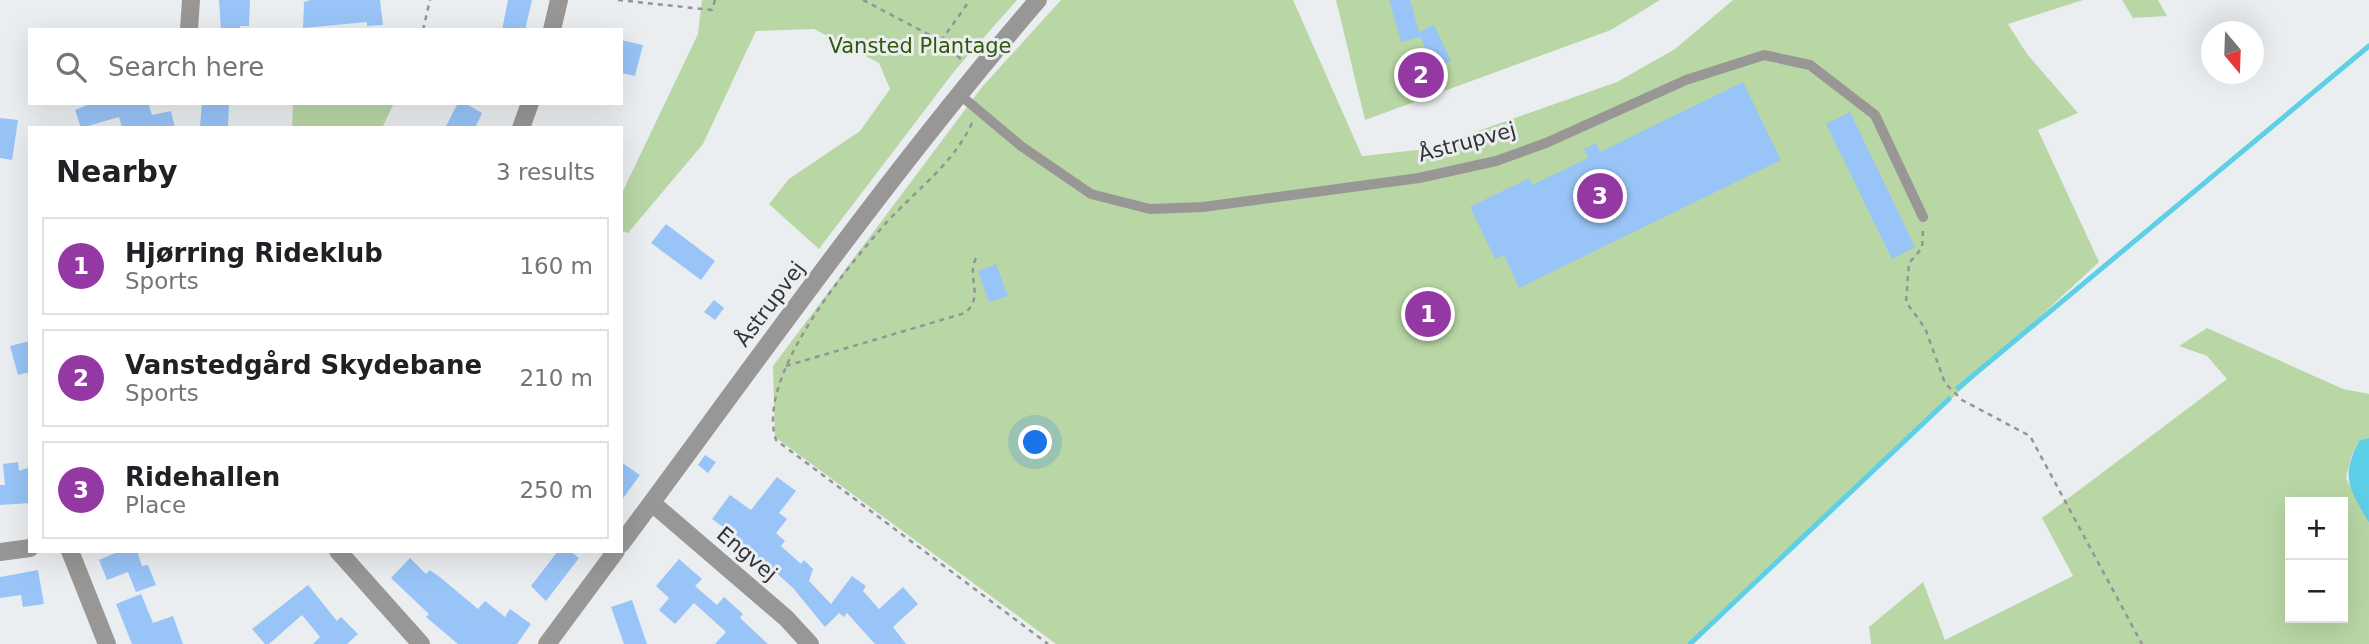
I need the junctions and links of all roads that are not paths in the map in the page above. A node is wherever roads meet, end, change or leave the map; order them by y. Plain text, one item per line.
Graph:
1 (191, 0) edge
2 (559, 0) edge
3 (1038, 0) edge
4 (189, 28) edge
5 (552, 28) edge
6 (959, 94) junction
7 (529, 105) edge
8 (522, 126) edge
9 (1923, 217) road end
10 (652, 503) junction
11 (623, 541) edge
12 (28, 548) edge
13 (0, 552) edge
14 (71, 553) edge
15 (340, 553) edge
16 (615, 553) edge
17 (107, 644) edge
18 (421, 644) edge
19 (547, 644) edge
20 (810, 644) edge

1 - 4 street
2 - 5 street
3 - 6 street, Åstrupvej
6 - 9 lane, Åstrupvej
6 - 10 street, Åstrupvej
7 - 8 street
10 - 11 street, Åstrupvej
10 - 20 street, Engvej
12 - 13 street
14 - 17 street
15 - 18 street
16 - 19 street

